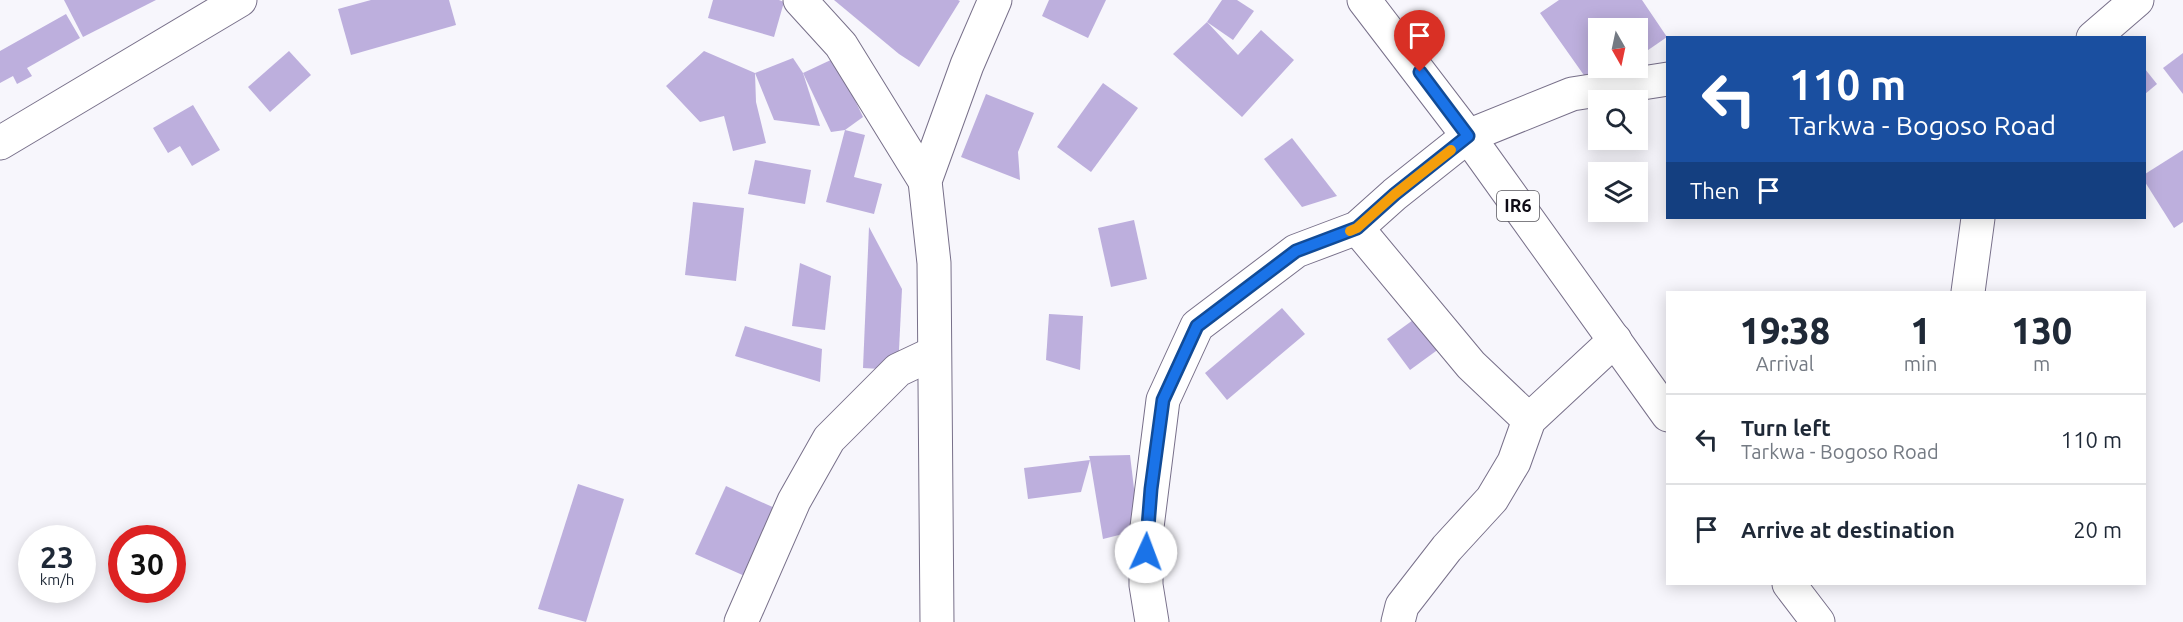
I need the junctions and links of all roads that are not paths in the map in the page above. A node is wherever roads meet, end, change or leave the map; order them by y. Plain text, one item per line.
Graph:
1 (240, 0) edge
2 (800, 0) edge
3 (995, 0) edge
4 (1364, 0) edge
5 (2137, 0) edge
6 (2095, 36) edge
7 (1666, 79) edge
8 (1468, 136) junction
9 (0, 143) edge
10 (925, 181) junction
11 (1978, 219) edge
12 (1357, 228) junction
13 (1968, 291) edge
14 (1615, 340) junction
15 (934, 353) junction
16 (1666, 412) edge
17 (1529, 420) junction
18 (741, 622) edge
19 (937, 622) edge
20 (1152, 622) edge
21 (1398, 622) edge

1 - 9 street
2 - 10 street
3 - 10 street
4 - 8 street, IR6
5 - 6 street
7 - 8 street
8 - 12 street
8 - 14 street, IR6
10 - 15 street
11 - 13 street
12 - 17 street
12 - 20 street
14 - 16 street, IR6
14 - 17 street
15 - 18 street
15 - 19 street
17 - 21 street

